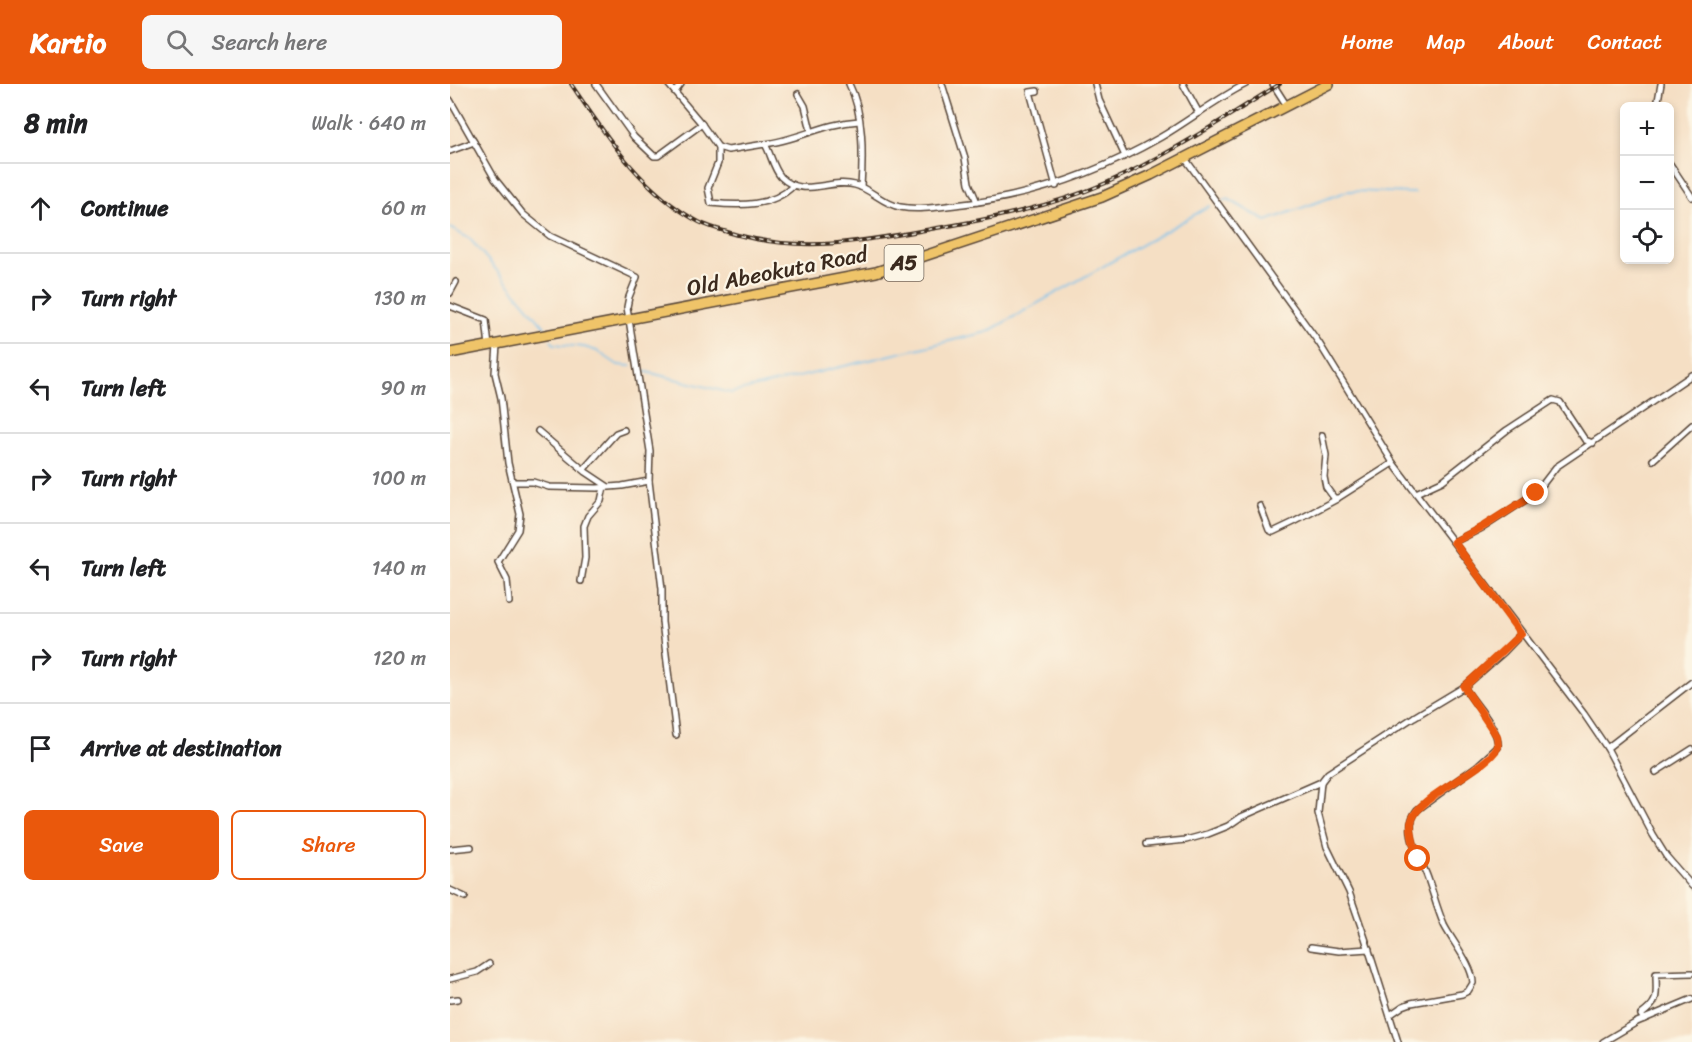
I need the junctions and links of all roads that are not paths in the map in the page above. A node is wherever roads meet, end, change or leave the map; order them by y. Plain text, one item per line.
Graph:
1 (596, 84) edge
2 (668, 84) edge
3 (681, 84) edge
4 (849, 84) edge
5 (942, 84) edge
6 (1095, 84) edge
7 (1183, 84) edge
8 (1246, 84) edge
9 (1273, 84) edge
10 (1329, 84) edge
11 (1661, 84) edge
12 (1037, 91) dead end
13 (675, 92) junction
14 (798, 94) dead end
15 (450, 100) edge
16 (1658, 102) edge
17 (1287, 106) junction
18 (1199, 113) junction
19 (859, 121) junction
20 (702, 124) junction
21 (811, 130) junction
22 (474, 142) junction
23 (765, 144) junction
24 (718, 147) junction
25 (450, 151) edge
26 (1125, 156) junction
27 (1184, 157) junction
28 (1674, 170) edge
29 (793, 186) junction
30 (1056, 186) junction
31 (861, 187) junction
32 (1692, 197) edge
33 (977, 202) junction
34 (456, 282) dead end
35 (450, 293) edge
36 (450, 306) edge
37 (628, 320) junction
38 (493, 345) junction
39 (450, 353) edge
40 (1692, 375) edge
41 (1692, 425) edge
42 (624, 430) dead end
43 (538, 431) dead end
44 (1322, 435) dead end
45 (1593, 443) junction
46 (1653, 460) dead end
47 (1393, 462) junction
48 (584, 470) junction
49 (649, 481) junction
50 (513, 482) junction
51 (606, 487) junction
52 (1416, 493) junction
53 (1338, 498) junction
54 (1260, 506) dead end
55 (1454, 542) junction
56 (581, 581) dead end
57 (509, 602) dead end
58 (1521, 634) junction
59 (1692, 682) edge
60 (1464, 687) junction
61 (676, 735) dead end
62 (1607, 748) junction
63 (1692, 749) edge
64 (1656, 772) dead end
65 (1321, 782) junction
66 (1146, 844) dead end
67 (471, 847) dead end
68 (450, 849) edge
69 (1692, 886) edge
70 (450, 890) edge
71 (465, 897) dead end
72 (1311, 946) dead end
73 (1369, 949) junction
74 (489, 964) dead end
75 (1692, 973) edge
76 (450, 979) edge
77 (458, 999) dead end
78 (1692, 999) edge
79 (450, 1000) edge
80 (1390, 1015) junction
81 (1644, 1019) junction
82 (1398, 1042) edge
83 (1603, 1042) edge

1 - 20 street
2 - 13 street
3 - 13 street
4 - 19 street
5 - 33 street
6 - 26 street
7 - 18 street
8 - 18 street
9 - 17 street
10 - 17 highway, Old Abeokuta Road / A5
11 - 16 street
12 - 30 street
13 - 20 street
14 - 21 street
15 - 22 street
17 - 27 highway, Old Abeokuta Road / A5
18 - 26 street
19 - 21 street
19 - 31 street
20 - 24 street
21 - 23 street
22 - 25 street
22 - 37 street
23 - 24 street
23 - 29 street
24 - 29 street
26 - 30 street
27 - 37 highway, Old Abeokuta Road / A5
27 - 47 street
28 - 32 street
29 - 31 street
30 - 33 street
31 - 33 street
34 - 35 street
36 - 38 street
37 - 38 highway, Old Abeokuta Road / A5
37 - 49 street
38 - 39 highway, Old Abeokuta Road / A5
38 - 50 street
40 - 45 street
41 - 46 street
42 - 48 street
43 - 48 street
44 - 53 street
45 - 52 street
45 - 55 street
47 - 52 street
47 - 53 street
48 - 51 street
49 - 51 street
49 - 61 street
50 - 51 street
50 - 57 street
51 - 56 street
52 - 55 street
53 - 54 street
55 - 58 street
58 - 60 street
58 - 62 street
59 - 62 street
60 - 65 street
60 - 80 street
62 - 69 street
63 - 64 street
65 - 66 street
65 - 73 street
67 - 68 street
70 - 71 street
72 - 73 street
73 - 80 street
74 - 76 street
75 - 81 street
77 - 79 street
78 - 81 street
80 - 82 street
81 - 83 street

